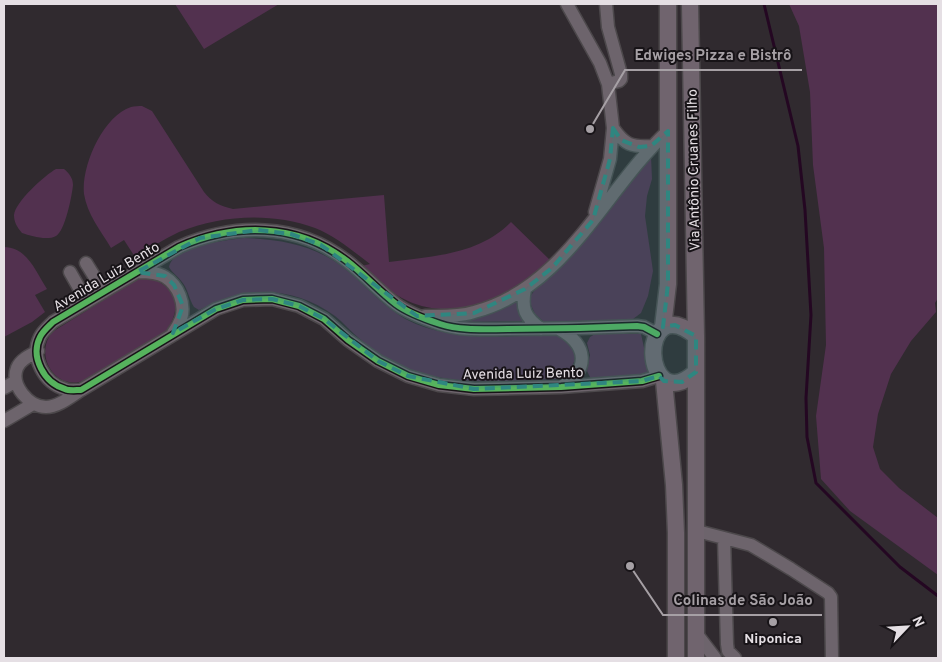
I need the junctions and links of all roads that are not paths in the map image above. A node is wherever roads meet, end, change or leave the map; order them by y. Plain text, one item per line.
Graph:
1 (567, 4) edge
2 (606, 4) edge
3 (668, 4) edge
4 (690, 4) edge
5 (608, 84) junction
6 (613, 128) junction
7 (668, 131) junction
8 (651, 146) junction
9 (593, 220) junction
10 (86, 263) dead end
11 (70, 272) dead end
12 (137, 272) junction
13 (526, 289) junction
14 (104, 292) junction
15 (87, 302) junction
16 (417, 316) junction
17 (542, 329) junction
18 (559, 329) junction
19 (660, 330) junction
20 (173, 333) junction
21 (696, 336) junction
22 (38, 351) junction
23 (696, 372) junction
24 (661, 378) junction
25 (16, 381) junction
26 (561, 387) junction
27 (4, 388) edge
28 (81, 390) junction
29 (33, 404) junction
30 (4, 422) edge
31 (697, 531) junction
32 (724, 538) junction
33 (696, 633) junction
34 (676, 658) edge
35 (696, 658) edge
36 (715, 658) edge
37 (735, 658) edge
38 (832, 658) edge

1 - 5 street
2 - 5 street
3 - 7 main road, Via Antônio Cruanes Filho
4 - 21 main road, Via Antônio Cruanes Filho
5 - 6 street
6 - 8 street
6 - 9 street
7 - 8 street
7 - 19 main road, Via Antônio Cruanes Filho
8 - 9 street
9 - 13 street
10 - 14 street
11 - 15 street
12 - 14 street, Avenida Luiz Bento
12 - 16 street, Avenida Luiz Bento
12 - 20 street
13 - 16 street
13 - 17 street
14 - 15 street, Avenida Luiz Bento
15 - 22 street, Avenida Luiz Bento
16 - 17 street, Avenida Luiz Bento
17 - 18 street, Avenida Luiz Bento
18 - 19 street, Avenida Luiz Bento
18 - 26 street
19 - 21 main road
19 - 24 main road
20 - 26 street, Avenida Luiz Bento
20 - 28 street, Avenida Luiz Bento
21 - 23 main road
22 - 25 street
22 - 28 street
23 - 24 main road
23 - 31 main road
24 - 26 street, Avenida Luiz Bento
24 - 34 main road
25 - 27 street
25 - 29 street
28 - 29 street, Avenida Luiz Bento
29 - 30 street
31 - 32 street
31 - 33 main road
32 - 37 street
32 - 38 street
33 - 35 main road
33 - 36 street

